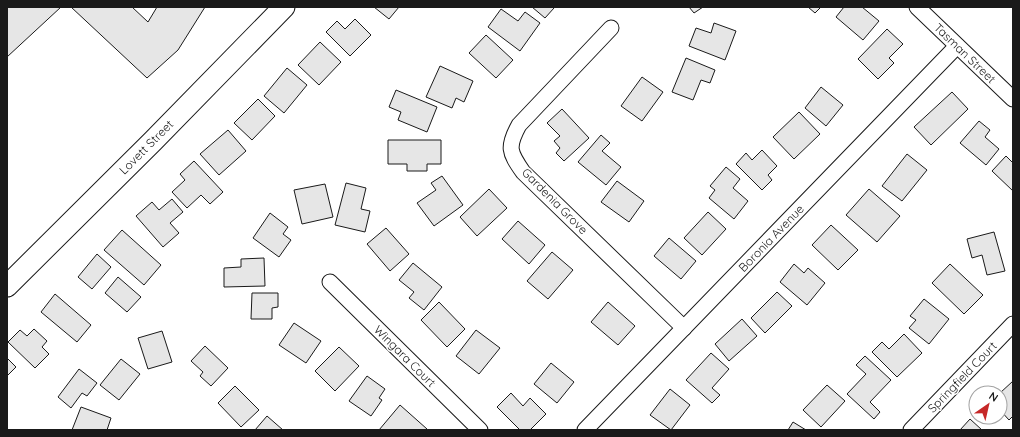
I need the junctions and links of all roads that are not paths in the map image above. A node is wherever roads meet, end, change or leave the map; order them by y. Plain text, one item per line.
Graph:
1 (284, 7) edge
2 (917, 7) edge
3 (611, 28) dead end
4 (957, 46) junction
5 (1013, 99) edge
6 (330, 282) dead end
7 (7, 286) edge
8 (1013, 324) edge
9 (684, 328) junction
10 (480, 430) edge
11 (585, 430) edge
12 (911, 430) edge

1 - 7 street, Lovett Street
2 - 4 street, Tasman Street
3 - 9 street, Gardenia Grove
4 - 5 street, Tasman Street
4 - 9 street, Boronia Avenue
6 - 10 street, Wingara Court
8 - 12 street, Springfield Court
9 - 11 street, Boronia Avenue

